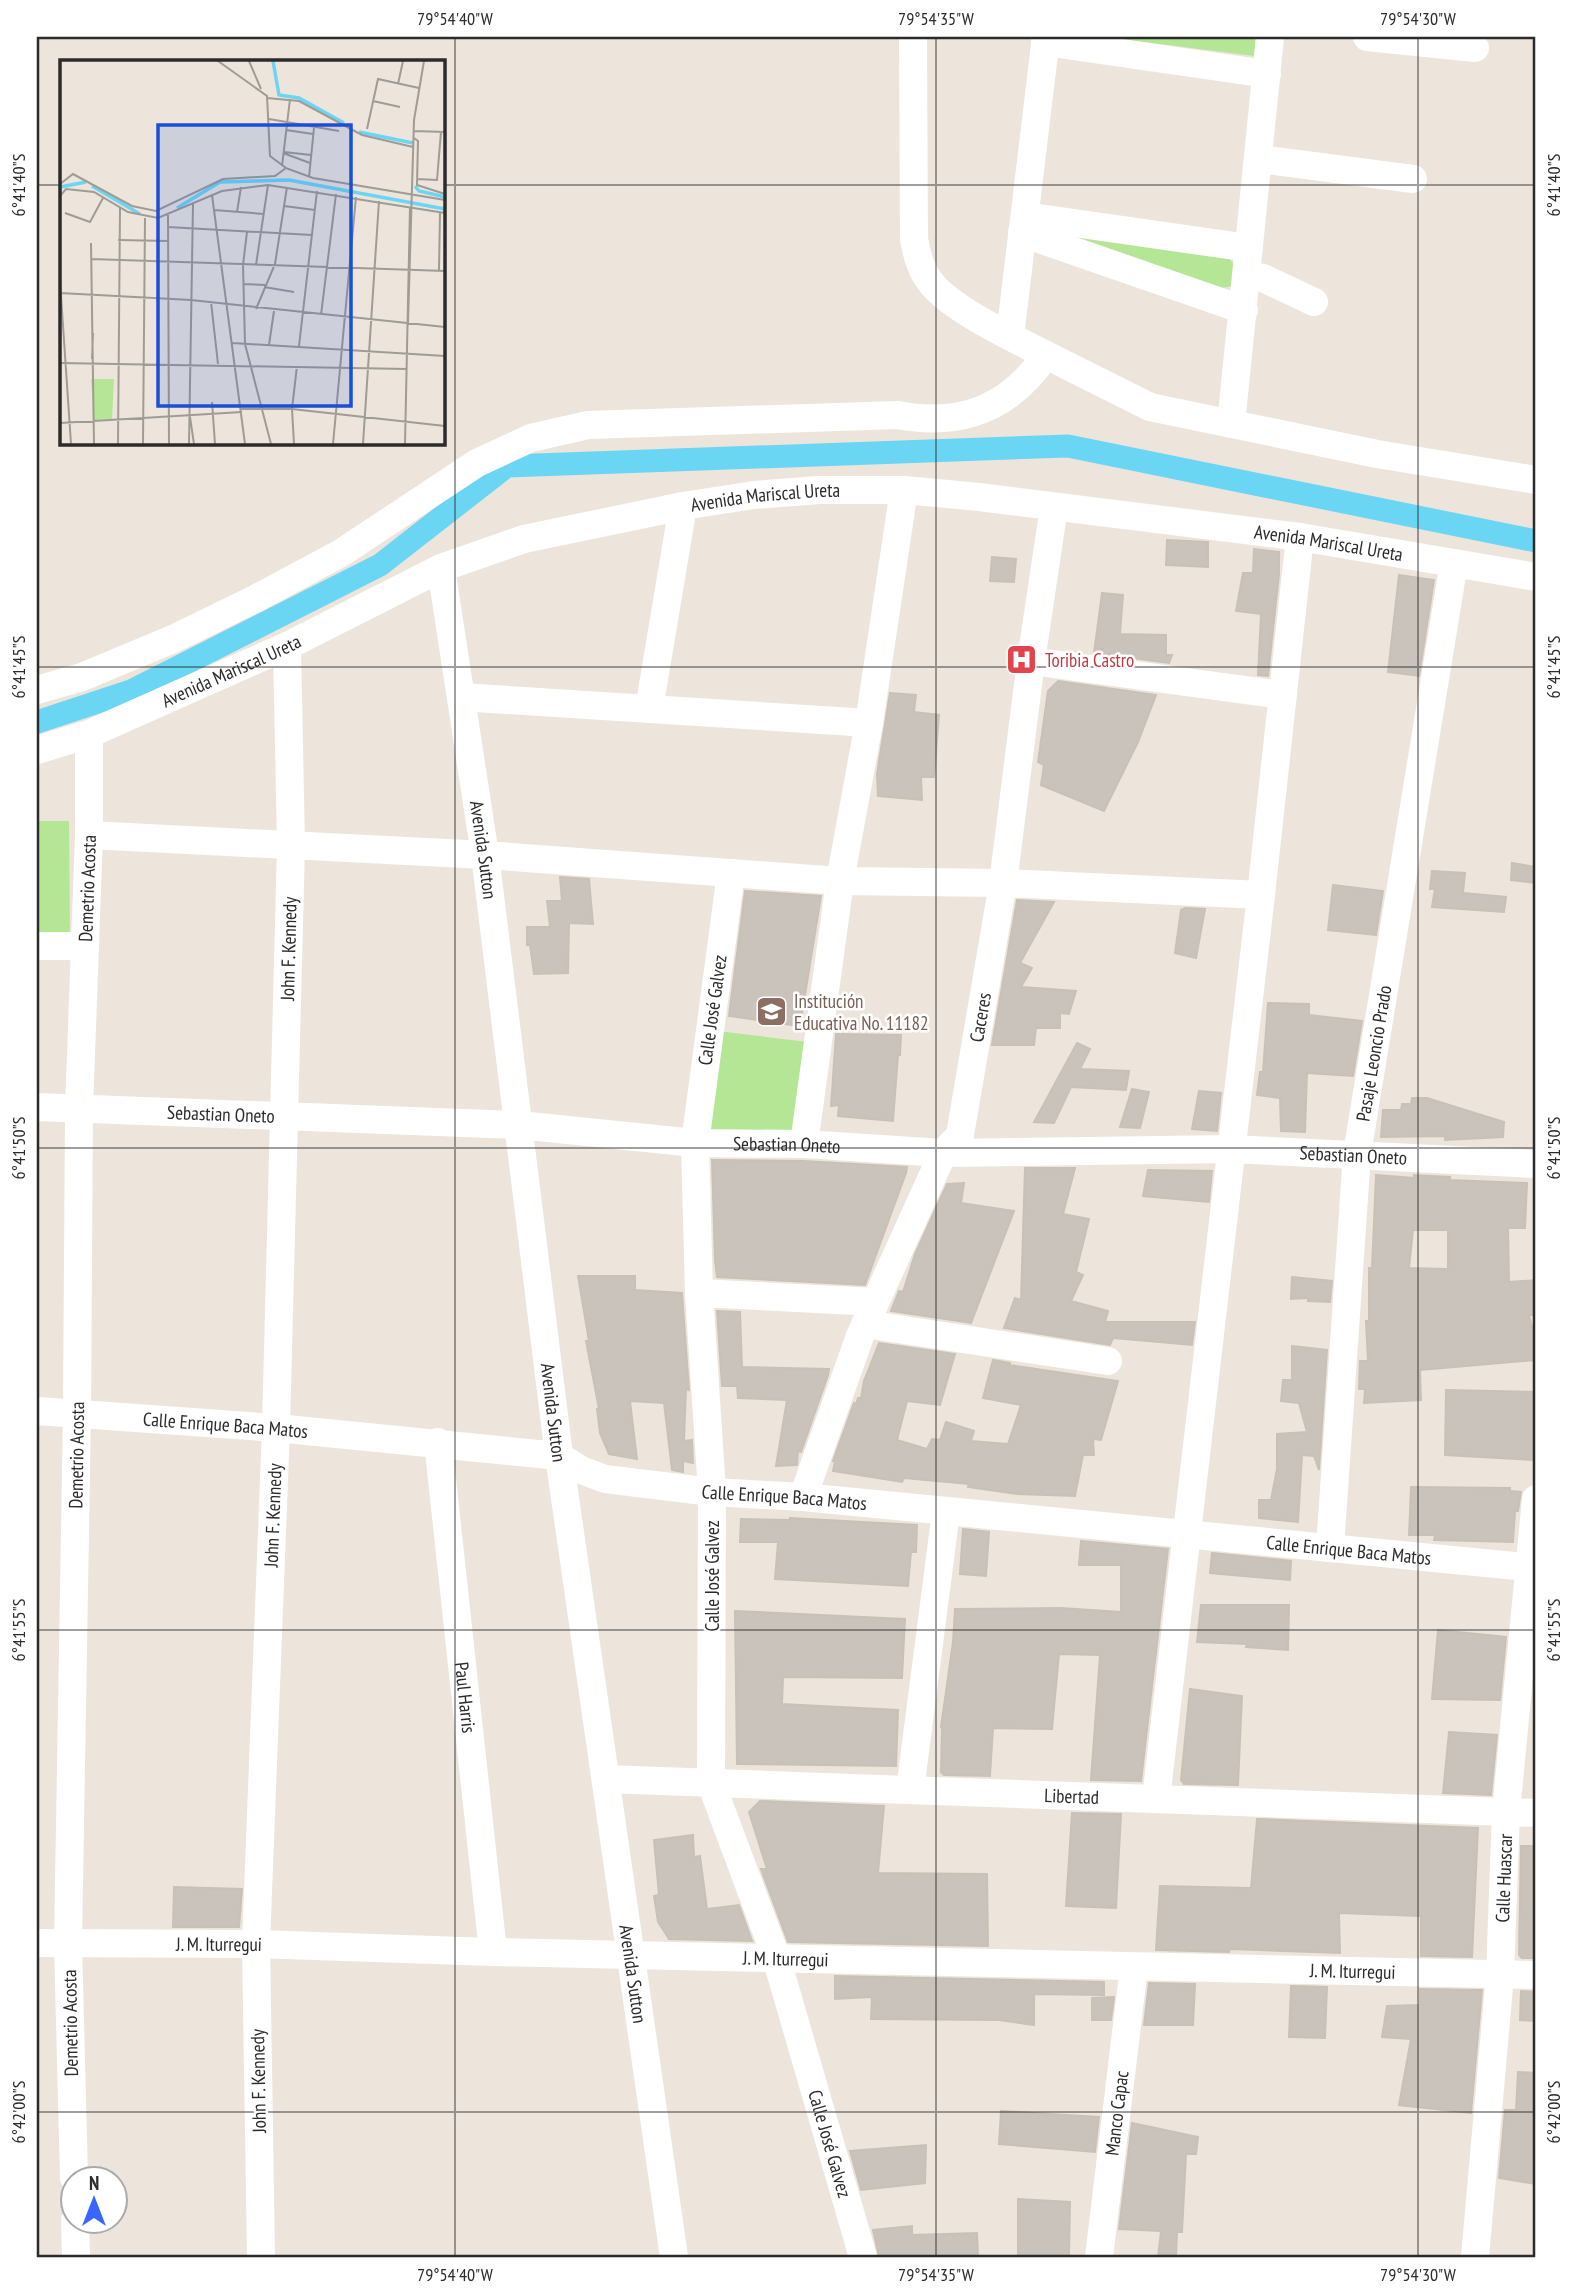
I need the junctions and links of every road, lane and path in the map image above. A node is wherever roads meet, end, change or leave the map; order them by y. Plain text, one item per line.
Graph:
1 (913, 37) edge
2 (1270, 37) edge
3 (1367, 37) edge
4 (1045, 40) edge
5 (1475, 48) dead end
6 (1267, 74) junction
7 (1259, 159) junction
8 (1413, 179) dead end
9 (1024, 225) junction
10 (1248, 261) junction
11 (1314, 302) dead end
12 (1244, 310) junction
13 (1010, 336) junction
14 (1046, 355) junction
15 (1231, 425) junction
16 (1536, 480) edge
17 (904, 490) junction
18 (683, 506) junction
19 (1054, 507) junction
20 (1300, 537) junction
21 (1454, 563) junction
22 (441, 568) junction
23 (1536, 578) edge
24 (287, 646) junction
25 (1031, 661) junction
26 (37, 690) edge
27 (1283, 695) junction
28 (461, 697) junction
29 (649, 709) junction
30 (869, 723) junction
31 (89, 734) junction
32 (37, 750) edge
33 (89, 835) junction
34 (292, 846) junction
35 (485, 855) junction
36 (730, 873) junction
37 (840, 881) junction
38 (1003, 883) junction
39 (1261, 895) junction
40 (37, 946) edge
41 (85, 946) junction
42 (37, 1107) edge
43 (79, 1109) junction
44 (285, 1118) junction
45 (519, 1125) junction
46 (695, 1143) junction
47 (804, 1144) junction
48 (1231, 1149) junction
49 (943, 1153) junction
50 (1357, 1154) junction
51 (1536, 1164) edge
52 (699, 1293) junction
53 (870, 1313) junction
54 (1108, 1361) dead end
55 (37, 1411) edge
56 (77, 1413) junction
57 (276, 1428) junction
58 (438, 1442) junction
59 (559, 1456) junction
60 (712, 1492) junction
61 (803, 1497) junction
62 (1536, 1499) edge
63 (946, 1512) junction
64 (1187, 1533) junction
65 (1330, 1548) junction
66 (1533, 1568) edge
67 (606, 1779) junction
68 (711, 1783) junction
69 (910, 1790) junction
70 (1156, 1799) junction
71 (1506, 1812) junction
72 (1536, 1813) edge
73 (37, 1943) edge
74 (68, 1943) junction
75 (256, 1944) junction
76 (493, 1952) junction
77 (631, 1954) junction
78 (776, 1957) junction
79 (1134, 1967) junction
80 (1500, 1975) junction
81 (1536, 1975) edge
82 (74, 2164) edge
83 (75, 2234) edge
84 (76, 2257) edge
85 (261, 2257) edge
86 (674, 2257) edge
87 (863, 2257) edge
88 (1099, 2257) edge
89 (1475, 2257) edge

1 - 13 street
2 - 6 street
3 - 5 street
4 - 6 street
4 - 9 street
6 - 7 street
7 - 8 street
7 - 10 street
9 - 10 street
9 - 12 street
9 - 13 street
10 - 11 street
10 - 12 street
12 - 15 street
13 - 14 street
14 - 15 street
14 - 26 street
15 - 16 street
17 - 18 street, Avenida Mariscal Ureta
17 - 19 street, Avenida Mariscal Ureta
17 - 30 street
18 - 22 street, Avenida Mariscal Ureta
18 - 29 street
19 - 20 street, Avenida Mariscal Ureta
19 - 25 street, Caceres
20 - 21 street, Avenida Mariscal Ureta
20 - 27 street
21 - 23 street, Avenida Mariscal Ureta
21 - 50 street, Pasaje Leoncio Prado
22 - 24 street, Avenida Mariscal Ureta
22 - 28 street, Avenida Sutton
24 - 31 street, Avenida Mariscal Ureta
24 - 34 street, John F. Kennedy
25 - 27 street
25 - 38 street, Caceres
27 - 39 street
28 - 29 street
28 - 35 street, Avenida Sutton
29 - 30 street
30 - 37 street
31 - 32 street, Avenida Mariscal Ureta
31 - 33 street, Demetrio Acosta
33 - 34 street
33 - 41 street, Demetrio Acosta
34 - 35 street
34 - 44 street, John F. Kennedy
35 - 36 street
35 - 45 street, Avenida Sutton
36 - 37 street
36 - 46 street, Calle José Galvez
37 - 38 street
37 - 47 street
38 - 39 street
38 - 49 street, Caceres
39 - 48 street
40 - 41 street
41 - 43 street, Demetrio Acosta
42 - 43 street, Sebastian Oneto
43 - 44 street, Sebastian Oneto
43 - 56 street, Demetrio Acosta
44 - 45 street, Sebastian Oneto
44 - 57 street, John F. Kennedy
45 - 46 street, Sebastian Oneto
45 - 59 street, Avenida Sutton
46 - 47 street, Sebastian Oneto
46 - 52 street, Calle José Galvez
47 - 49 street, Sebastian Oneto
48 - 49 street, Sebastian Oneto
48 - 50 street, Sebastian Oneto
48 - 64 street
49 - 53 street, Caceres
50 - 51 street, Sebastian Oneto
50 - 65 street, Pasaje Leoncio Prado
52 - 53 street
52 - 60 street, Calle José Galvez
53 - 54 street
53 - 61 street, Caceres
55 - 56 street, Calle Enrique Baca Matos
56 - 57 street, Calle Enrique Baca Matos
56 - 74 street, Demetrio Acosta
57 - 58 street, Calle Enrique Baca Matos
57 - 75 street, John F. Kennedy
58 - 59 street, Calle Enrique Baca Matos
58 - 76 street, Paul Harris
59 - 60 street, Calle Enrique Baca Matos
59 - 67 street, Avenida Sutton
60 - 61 street, Calle Enrique Baca Matos
60 - 68 street, Calle José Galvez
61 - 63 street, Calle Enrique Baca Matos
62 - 66 street, Calle Huascar
63 - 64 street, Calle Enrique Baca Matos
63 - 69 street
64 - 65 street, Calle Enrique Baca Matos
64 - 70 street
65 - 66 street, Calle Enrique Baca Matos
66 - 71 street, Calle Huascar
67 - 68 street, Libertad
67 - 77 street, Avenida Sutton
68 - 69 street, Libertad
68 - 78 street, Calle José Galvez
69 - 70 street, Libertad
70 - 71 street, Libertad
71 - 72 street, Libertad
71 - 80 street, Calle Huascar
73 - 74 street, J. M. Iturregui
74 - 75 street, J. M. Iturregui
74 - 82 street, Demetrio Acosta
75 - 76 street, J. M. Iturregui
75 - 85 street, John F. Kennedy
76 - 77 street, J. M. Iturregui
77 - 78 street, J. M. Iturregui
77 - 86 street, Avenida Sutton
78 - 79 street, J. M. Iturregui
78 - 87 street, Calle José Galvez
79 - 80 street, J. M. Iturregui
79 - 88 street, Manco Capac
80 - 81 street, J. M. Iturregui
80 - 89 street, Calle Huascar
83 - 84 street

